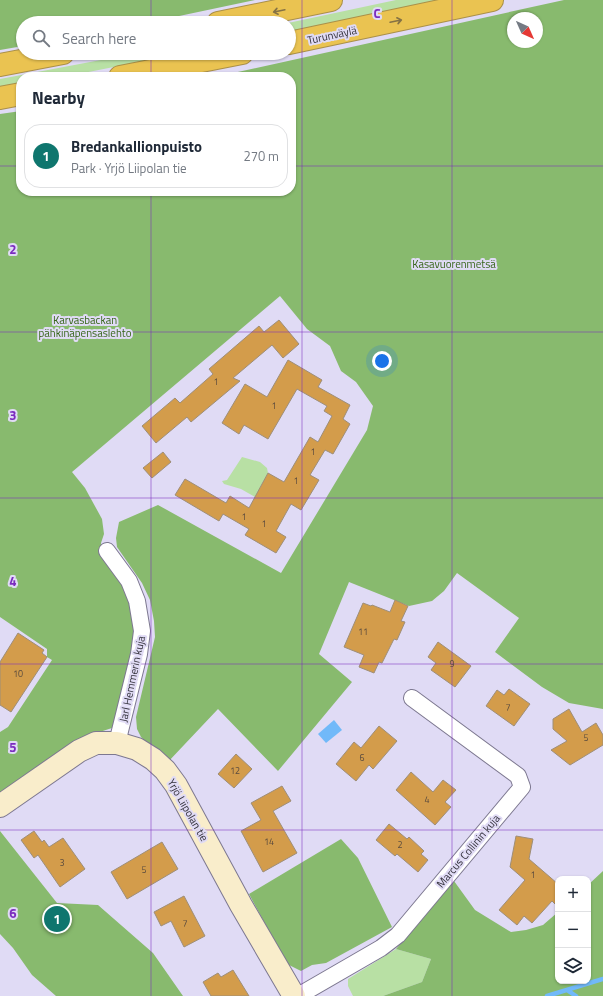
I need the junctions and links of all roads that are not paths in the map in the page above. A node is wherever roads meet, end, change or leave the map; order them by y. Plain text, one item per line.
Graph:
1 (331, 0) edge
2 (492, 0) edge
3 (252, 16) edge
4 (296, 42) edge
5 (26, 60) edge
6 (206, 60) edge
7 (0, 65) edge
8 (145, 72) edge
9 (16, 95) edge
10 (0, 98) edge
11 (107, 551) dead end
12 (412, 698) dead end
13 (117, 743) junction
14 (0, 806) edge
15 (294, 996) edge
16 (298, 996) edge

1 -> 3 highway
4 -> 2 highway, Turunväylä
5 - 7 highway
6 - 8 highway
9 - 10 highway
11 - 13 street, Jarl Hemmerin kuja
12 - 16 street, Marcus Collinin kuja
13 - 14 street, Yrjö Liipolan tie
13 - 15 street, Yrjö Liipolan tie

